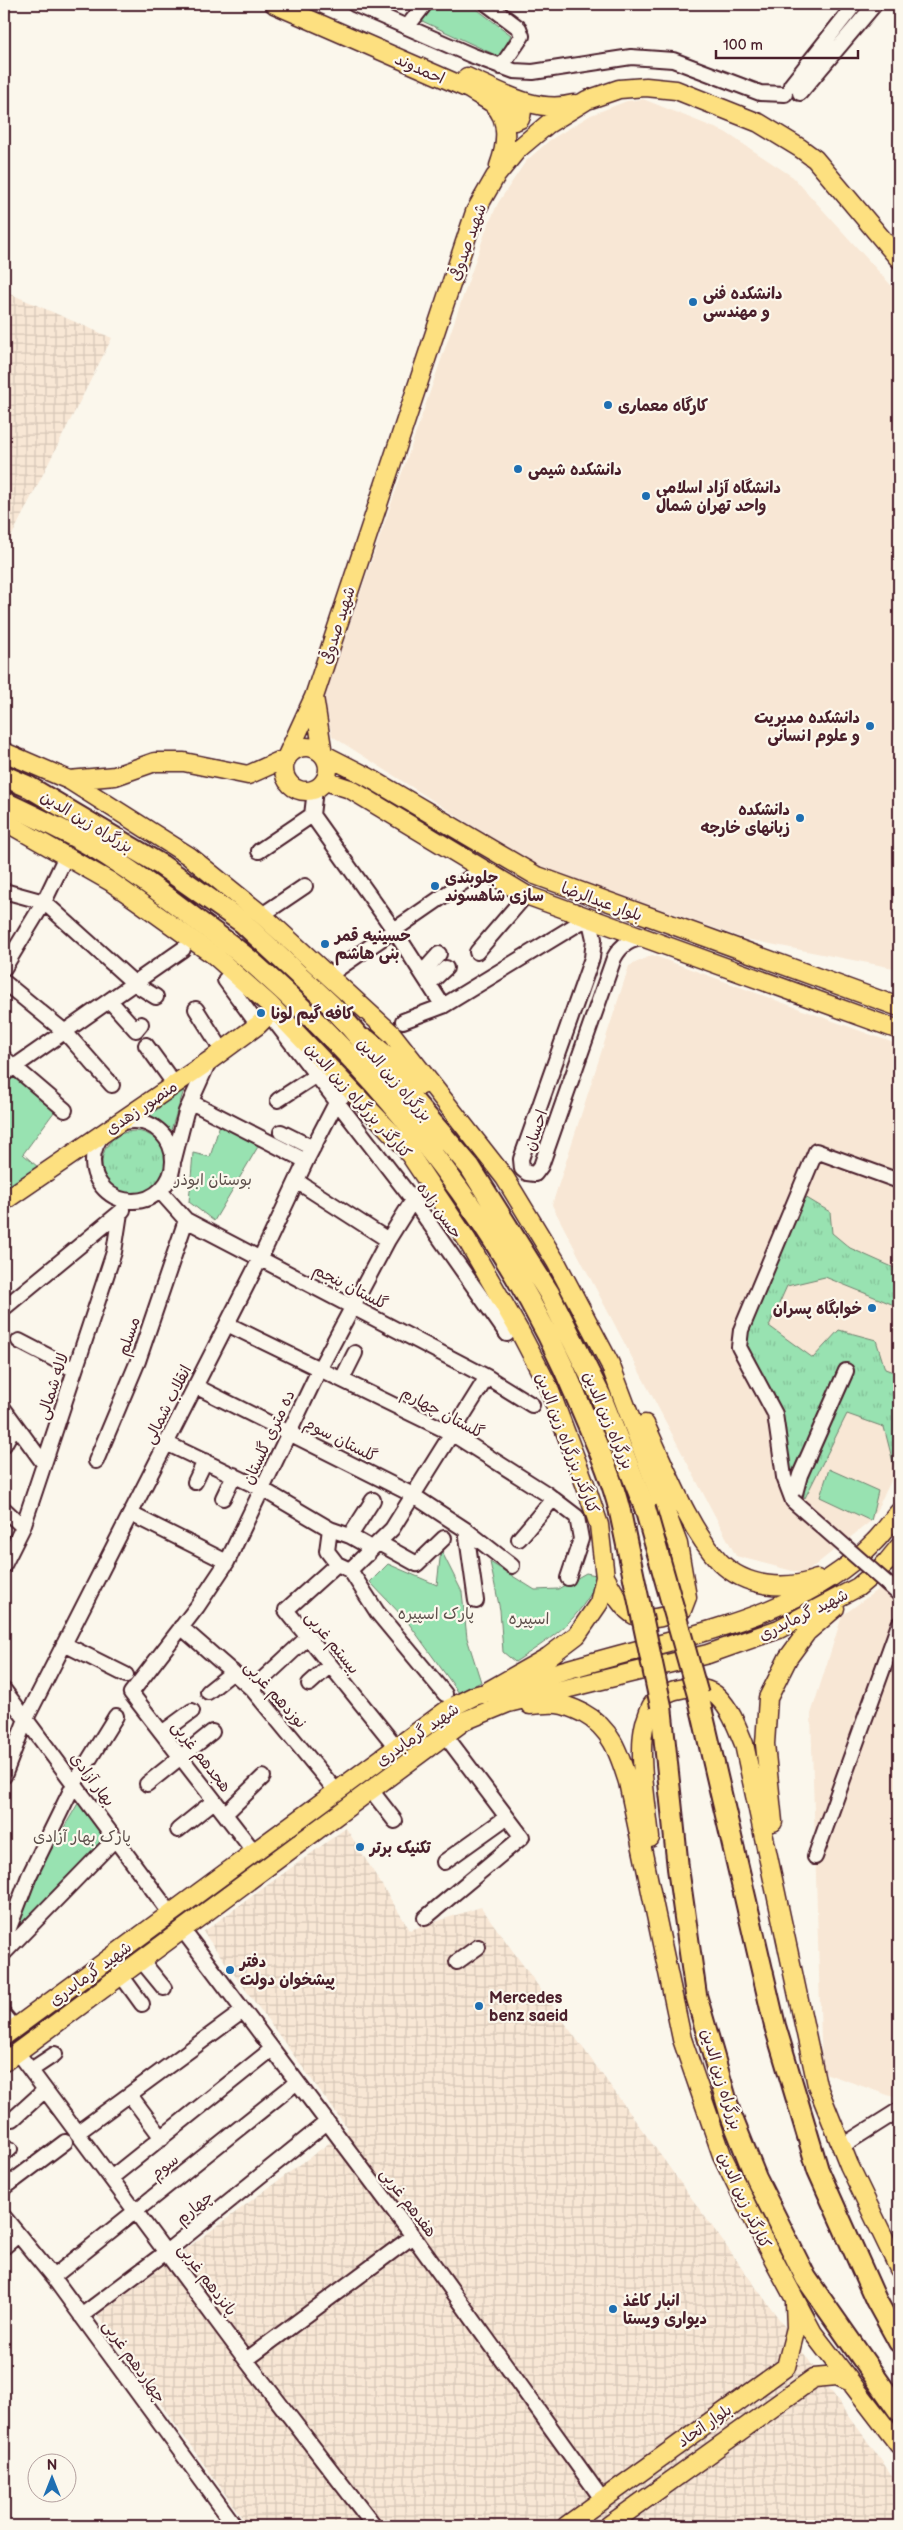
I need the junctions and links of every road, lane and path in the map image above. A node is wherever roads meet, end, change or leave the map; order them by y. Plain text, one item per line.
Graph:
1 (274, 4) edge
2 (304, 4) edge
3 (354, 4) edge
4 (377, 4) edge
5 (425, 4) edge
6 (487, 4) edge
7 (855, 4) edge
8 (875, 4) edge
9 (407, 27) junction
10 (501, 67) junction
11 (792, 91) junction
12 (500, 100) junction
13 (587, 100) junction
14 (495, 177) junction
15 (899, 259) edge
16 (314, 697) junction
17 (4, 752) edge
18 (323, 754) junction
19 (286, 758) junction
20 (4, 776) edge
21 (368, 777) junction
22 (69, 780) junction
23 (320, 785) junction
24 (356, 793) junction
25 (4, 802) edge
26 (4, 810) edge
27 (312, 815) junction
28 (4, 821) edge
29 (259, 850) dead end
30 (66, 856) junction
31 (481, 870) junction
32 (111, 882) junction
33 (305, 886) dead end
34 (4, 891) edge
35 (526, 895) junction
36 (44, 902) junction
37 (262, 915) junction
38 (589, 917) junction
39 (394, 930) junction
40 (647, 937) junction
41 (183, 949) dead end
42 (477, 952) dead end
43 (439, 954) dead end
44 (590, 966) junction
45 (4, 968) edge
46 (446, 968) dead end
47 (608, 974) junction
48 (329, 975) junction
49 (426, 979) junction
50 (225, 980) dead end
51 (4, 982) edge
52 (135, 984) junction
53 (156, 997) dead end
54 (110, 1001) junction
55 (444, 1006) junction
56 (899, 1007) edge
57 (196, 1009) dead end
58 (267, 1016) junction
59 (403, 1021) dead end
60 (141, 1024) dead end
61 (352, 1029) junction
62 (899, 1030) edge
63 (66, 1032) junction
64 (146, 1045) dead end
65 (215, 1055) junction
66 (4, 1058) edge
67 (9, 1072) edge
68 (316, 1076) junction
69 (112, 1085) dead end
70 (175, 1085) junction
71 (350, 1088) junction
72 (278, 1100) dead end
73 (190, 1102) junction
74 (336, 1103) junction
75 (66, 1110) dead end
76 (108, 1130) junction
77 (281, 1132) dead end
78 (478, 1143) junction
79 (313, 1148) junction
80 (306, 1161) junction
81 (173, 1162) junction
82 (899, 1181) edge
83 (298, 1182) junction
84 (160, 1191) junction
85 (412, 1200) junction
86 (4, 1201) edge
87 (134, 1201) junction
88 (120, 1213) junction
89 (186, 1220) junction
90 (388, 1240) junction
91 (260, 1259) junction
92 (352, 1306) junction
93 (4, 1308) edge
94 (227, 1324) junction
95 (507, 1334) dead end
96 (19, 1340) dead end
97 (355, 1353) dead end
98 (610, 1364) junction
99 (320, 1368) junction
100 (75, 1370) junction
101 (846, 1371) dead end
102 (487, 1377) junction
103 (342, 1379) junction
104 (195, 1386) junction
105 (532, 1406) dead end
106 (4, 1409) edge
107 (15, 1425) junction
108 (289, 1432) junction
109 (451, 1433) junction
110 (166, 1443) junction
111 (4, 1445) edge
112 (96, 1461) dead end
113 (204, 1462) junction
114 (44, 1464) junction
115 (234, 1476) junction
116 (195, 1482) dead end
117 (262, 1489) junction
118 (411, 1494) junction
119 (223, 1498) dead end
120 (553, 1499) junction
121 (373, 1500) dead end
122 (793, 1500) junction
123 (4, 1509) edge
124 (899, 1512) edge
125 (130, 1514) junction
126 (23, 1527) junction
127 (330, 1529) junction
128 (466, 1530) junction
129 (350, 1536) junction
130 (444, 1538) dead end
131 (519, 1539) dead end
132 (379, 1543) junction
133 (899, 1547) edge
134 (368, 1554) junction
135 (227, 1562) junction
136 (4, 1563) edge
137 (336, 1564) junction
138 (512, 1566) dead end
139 (350, 1570) junction
140 (838, 1571) junction
141 (605, 1577) junction
142 (568, 1578) dead end
143 (858, 1587) junction
144 (899, 1594) edge
145 (476, 1601) dead end
146 (899, 1624) edge
147 (181, 1628) junction
148 (307, 1638) junction
149 (64, 1644) junction
150 (330, 1666) junction
151 (233, 1672) junction
152 (126, 1675) dead end
153 (140, 1679) joint
154 (308, 1684) dead end
155 (252, 1689) junction
156 (4, 1690) edge
157 (208, 1692) dead end
158 (445, 1694) dead end
159 (483, 1694) junction
160 (192, 1710) dead end
161 (116, 1716) dead end
162 (26, 1719) junction
163 (464, 1721) junction
164 (212, 1732) dead end
165 (162, 1733) junction
166 (445, 1735) junction
167 (397, 1748) junction
168 (181, 1757) junction
169 (4, 1776) edge
170 (263, 1777) dead end
171 (74, 1784) junction
172 (147, 1784) dead end
173 (371, 1790) junction
174 (337, 1792) junction
175 (214, 1800) junction
176 (225, 1814) junction
177 (507, 1817) junction
178 (395, 1821) dead end
179 (178, 1830) dead end
180 (115, 1839) junction
181 (255, 1853) junction
182 (815, 1858) dead end
183 (444, 1862) dead end
184 (171, 1914) junction
185 (425, 1918) dead end
186 (658, 1924) junction
187 (182, 1929) junction
188 (4, 1941) edge
189 (478, 1947) dead end
190 (4, 1953) edge
191 (141, 1960) junction
192 (792, 1961) junction
193 (458, 1962) dead end
194 (121, 1975) junction
195 (164, 1988) dead end
196 (142, 2004) dead end
197 (243, 2010) junction
198 (8, 2026) edge
199 (272, 2049) junction
200 (55, 2054) dead end
201 (10, 2057) edge
202 (30, 2070) junction
203 (297, 2082) junction
204 (45, 2090) junction
205 (130, 2095) junction
206 (899, 2110) edge
207 (13, 2119) dead end
208 (327, 2122) junction
209 (77, 2133) junction
210 (162, 2138) junction
211 (65, 2142) dead end
212 (842, 2146) junction
213 (111, 2178) junction
214 (4, 2188) edge
215 (135, 2211) junction
216 (4, 2217) edge
217 (17, 2236) junction
218 (412, 2236) junction
219 (4, 2247) edge
220 (166, 2252) junction
221 (899, 2269) edge
222 (52, 2277) junction
223 (794, 2298) junction
224 (81, 2316) junction
225 (899, 2342) edge
226 (246, 2360) junction
227 (777, 2374) junction
228 (850, 2382) junction
229 (787, 2395) junction
230 (899, 2411) edge
231 (899, 2445) edge
232 (602, 2499) junction
233 (235, 2526) edge
234 (374, 2526) edge
235 (566, 2526) edge
236 (608, 2526) edge

1 - 12 main road, احمدوند
2 - 12 main road, احمدوند
3 - 9 street
4 - 9 street
5 - 9 street
6 - 10 street
7 - 11 street
8 - 11 street
9 - 10 street
10 - 11 street
12 - 13 main road, احمدوند
12 - 14 main road
13 - 14 main road, شهید صدوقی
13 - 15 main road, شهید صدوقی
14 - 16 main road, شهید صدوقی
16 - 18 main road
16 - 19 main road, شهید صدوقی
17 - 22 main road
18 - 19 main road
18 - 21 main road, بلوار عبدالرضا
18 - 23 main road
19 - 22 main road
19 - 23 main road
20 - 61 highway, بزرگراه زین الدین
21 - 24 main road
21 - 56 main road, بلوار عبدالرضا
22 - 37 main road
23 - 24 main road, بلوار عبدالرضا
23 - 27 street
24 - 31 main road, بلوار عبدالرضا
25 - 230 highway, بزرگراه زین الدین, bridge
26 - 32 main road
27 - 29 street
27 - 39 street
28 - 30 main road, کنارگذر بزرگراه زین الدین
30 - 32 main road, کنارگذر بزرگراه زین الدین
30 - 36 street
31 - 35 main road, بلوار عبدالرضا
31 - 39 street
32 - 58 main road, کنارگذر بزرگراه زین الدین
33 - 37 street
34 - 36 street
35 - 38 main road, بلوار عبدالرضا
35 - 42 street
36 - 45 street
36 - 52 street
37 - 48 main road
38 - 40 main road, بلوار عبدالرضا
38 - 44 street, احسان
38 - 55 street
39 - 48 street
39 - 49 street
40 - 47 street, احسان
40 - 62 main road, بلوار عبدالرضا
41 - 52 street
43 - 49 street
44 - 47 street
44 - 47 street, احسان
46 - 49 street
48 - 78 main road
49 - 55 street
50 - 58 street, حسن زاده
51 - 63 street
52 - 53 street
52 - 54 street
54 - 60 street
54 - 63 street
55 - 59 street
57 - 65 street
58 - 65 main road, منصور زهدی
58 - 68 street, حسن زاده
58 - 71 main road, کنارگذر بزرگراه زین الدین
61 - 78 main road
61 - 225 highway, بزرگراه زین الدین, bridge
63 - 67 street
63 - 69 street
64 - 70 street
65 - 70 main road, منصور زهدی
65 - 73 street
66 - 67 street
67 - 75 street
68 - 72 street
68 - 74 street, حسن زاده
70 - 76 main road, منصور زهدی
71 - 74 street, انقلاب شمالی
71 - 141 main road, کنارگذر بزرگراه زین الدین
73 - 80 street
73 - 81 street
74 - 79 street, انقلاب شمالی
74 - 85 street, حسن زاده
76 - 81 street
76 - 86 main road, منصور زهدی
76 - 87 street
77 - 79 street
78 - 98 main road
79 - 80 street, انقلاب شمالی
80 - 83 street, انقلاب شمالی
81 - 84 street
82 - 122 street
83 - 90 street
83 - 91 street, انقلاب شمالی
84 - 87 street
84 - 89 street, گلستان پنجم
85 - 90 street, ده متری گلستان
85 - 95 street, حسن زاده
87 - 88 street
88 - 93 street
88 - 100 street, لاله شمالی
89 - 91 street, گلستان پنجم
89 - 112 street, مسلم
90 - 92 street, ده متری گلستان
91 - 92 street, گلستان پنجم
91 - 94 street, انقلاب شمالی
92 - 99 street, ده متری گلستان
92 - 102 street, گلستان پنجم
94 - 99 street, گلستان چهارم
94 - 104 street, انقلاب شمالی
96 - 100 street
97 - 103 street
98 - 140 main road
98 - 141 main road
99 - 103 street, گلستان چهارم
99 - 108 street, ده متری گلستان
100 - 114 street, لاله شمالی
101 - 122 street
102 - 105 street, گلستان پنجم
102 - 109 street
103 - 109 street, گلستان چهارم
104 - 108 street, گلستان سوم
104 - 110 street, انقلاب شمالی
106 - 107 street
107 - 111 street
107 - 114 street
108 - 117 street, ده متری گلستان
108 - 118 street, گلستان سوم
109 - 118 street
109 - 120 street, گلستان چهارم
110 - 113 street
110 - 125 street, انقلاب شمالی
113 - 115 street
113 - 116 street
114 - 126 street, لاله شمالی
115 - 117 street
115 - 119 street
117 - 127 street
117 - 135 street, ده متری گلستان
118 - 128 street, گلستان سوم
118 - 132 street
120 - 131 street
120 - 142 street, گلستان چهارم
121 - 129 street
122 - 144 street, bridge
123 - 126 street
124 - 140 main road, شهید گرمابدری
125 - 135 street
125 - 149 street, انقلاب شمالی
126 - 136 street, لاله شمالی
127 - 129 street
127 - 137 street
128 - 138 street, گلستان سوم
128 - 145 street
129 - 134 street
130 - 132 street
132 - 134 street
133 - 143 main road, شهید گرمابدری
134 - 139 street
135 - 147 street, ده متری گلستان
137 - 139 street
137 - 148 street, بیستم غربی
139 - 158 street
140 - 159 main road, شهید گرمابدری
141 - 159 main road
143 - 163 main road, شهید گرمابدری
143 - 192 main road
146 - 182 street
147 - 151 street, نوزدهم غربی
147 - 153 street, ده متری گلستان
148 - 150 street, بیستم غربی
148 - 155 street
149 - 152 street
149 - 162 street, انقلاب شمالی
150 - 154 street
150 - 167 street, بیستم غربی
151 - 155 street, نوزدهم غربی
151 - 157 street
153 - 165 street, هجدهم غربی
155 - 174 street, نوزدهم غربی
156 - 162 street, بهار آزادی
159 - 167 main road, شهید گرمابدری
160 - 165 street
161 - 171 street
162 - 169 street, انقلاب شمالی
162 - 171 street, بهار آزادی
163 - 166 main road, شهید گرمابدری
163 - 186 main road
164 - 168 street
165 - 168 street, هجدهم غربی
166 - 173 main road, شهید گرمابدری
166 - 177 street
167 - 174 main road, شهید گرمابدری
168 - 172 street
168 - 175 street, هجدهم غربی
170 - 176 street
171 - 180 street, بهار آزادی
171 - 188 street
173 - 178 street
173 - 187 main road, شهید گرمابدری
174 - 181 main road, شهید گرمابدری
175 - 176 street, هجدهم غربی
175 - 179 street
176 - 181 street, هجدهم غربی
177 - 183 street
177 - 185 street
180 - 184 street, بهار آزادی
180 - 190 street
181 - 184 main road, شهید گرمابدری
184 - 187 main road
184 - 198 main road, شهید گرمابدری
186 - 192 main road
186 - 223 main road, کنارگذر زین الدین
187 - 191 main road, شهید گرمابدری
187 - 197 street, هفدهم غربی
189 - 193 street
191 - 194 main road, شهید گرمابدری
191 - 195 street
192 - 212 main road
194 - 196 street
194 - 201 main road, شهید گرمابدری
197 - 199 street, هفدهم غربی
197 - 205 street
199 - 203 street, هفدهم غربی
199 - 210 street
200 - 202 street
201 - 202 street, پانزدهم غربی
202 - 204 street, پانزدهم غربی
203 - 208 street, هفدهم غربی
203 - 215 street, سوم
204 - 207 street
204 - 209 street, پانزدهم غربی
205 - 209 street
205 - 210 street
206 - 212 street
208 - 218 street, هفدهم غربی
208 - 220 street, چهارم
209 - 213 street, پانزدهم غربی
210 - 213 street
211 - 214 street
212 - 221 main road
213 - 215 street, پانزدهم غربی
215 - 220 street, پانزدهم غربی
215 - 222 street, سوم
216 - 217 street, چهاردهم غربی
217 - 219 street
217 - 222 street, چهاردهم غربی
218 - 226 street
218 - 232 street, هفدهم غربی
220 - 224 street, چهارم
220 - 226 street, پانزدهم غربی
222 - 224 street, چهاردهم غربی
223 - 227 main road, بلوار اتحاد
223 - 228 main road, کنارگذر زین الدین
224 - 233 street, چهاردهم غربی
226 - 234 street, پانزدهم غربی
227 - 229 main road
227 - 232 main road, بلوار اتحاد
228 - 229 main road, بلوار اتحاد
228 - 231 main road, کنارگذر زین الدین
229 - 236 main road, بلوار اتحاد
232 - 235 main road, بلوار اتحاد

